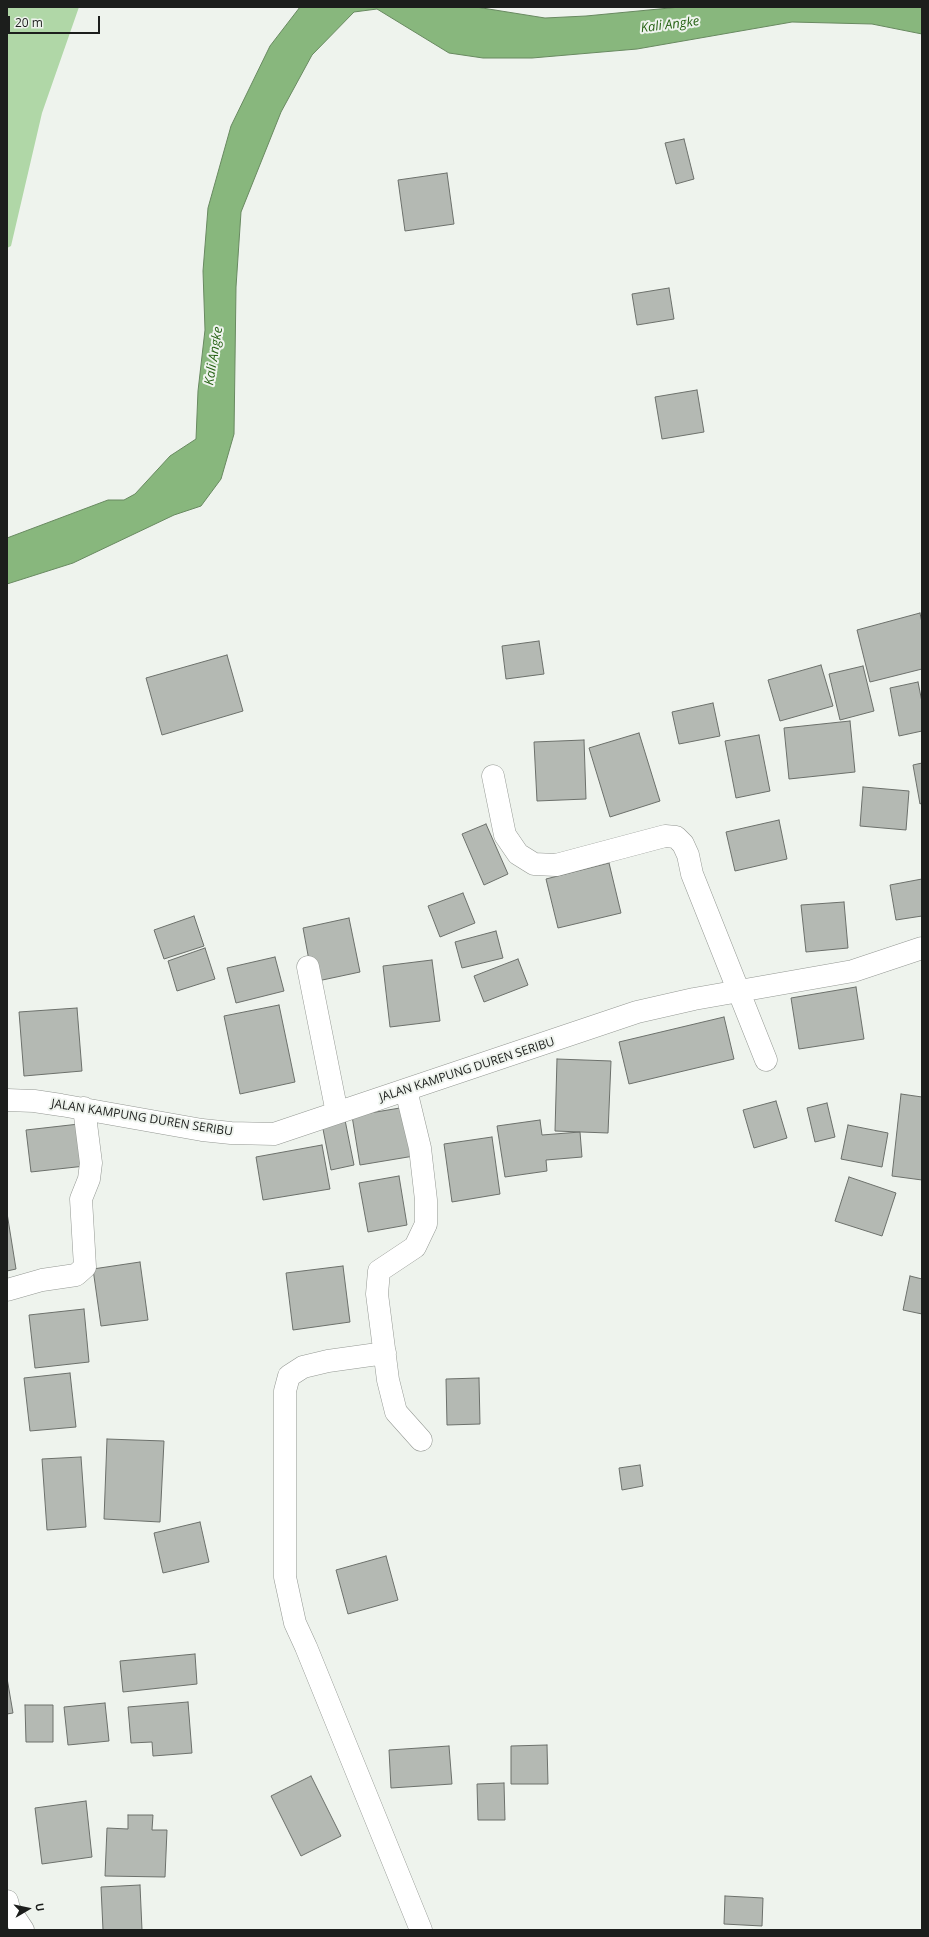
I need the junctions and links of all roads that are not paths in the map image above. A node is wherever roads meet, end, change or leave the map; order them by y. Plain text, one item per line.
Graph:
1 (494, 776) dead end
2 (922, 948) edge
3 (308, 967) dead end
4 (739, 992) junction
5 (766, 1060) dead end
6 (406, 1090) junction
7 (7, 1100) edge
8 (84, 1108) junction
9 (338, 1113) junction
10 (7, 1290) edge
11 (385, 1353) junction
12 (421, 1440) dead end
13 (7, 1901) edge
14 (22, 1930) edge
15 (422, 1930) edge

1 - 4 street
2 - 4 street, JALAN KAMPUNG DUREN SERIBU
3 - 9 street
4 - 5 street
4 - 6 street, JALAN KAMPUNG DUREN SERIBU
6 - 9 street, JALAN KAMPUNG DUREN SERIBU
6 - 11 street
7 - 8 street, JALAN KAMPUNG DUREN SERIBU
8 - 9 street, JALAN KAMPUNG DUREN SERIBU
8 - 10 street
11 - 12 street
11 - 15 street
13 - 14 street

